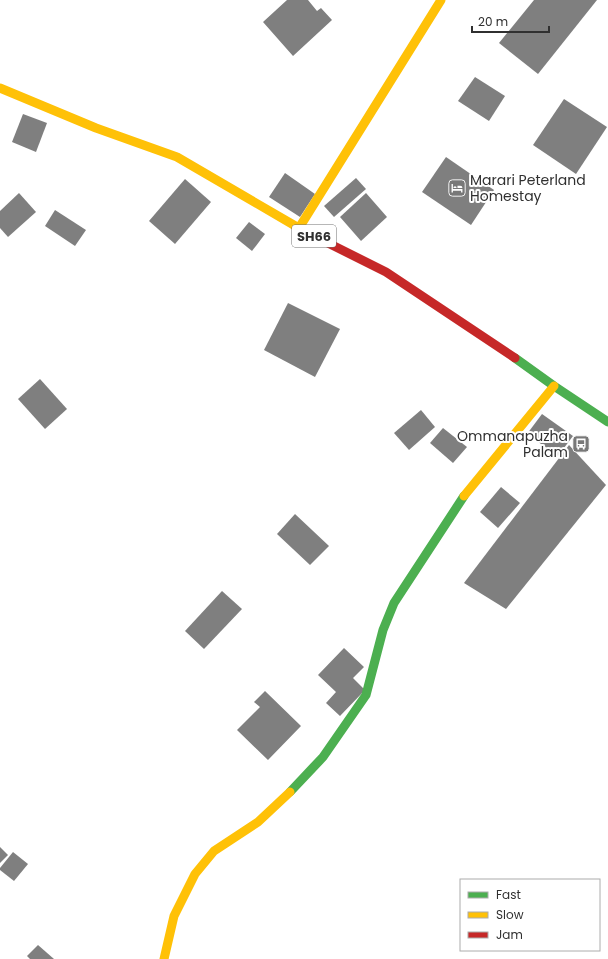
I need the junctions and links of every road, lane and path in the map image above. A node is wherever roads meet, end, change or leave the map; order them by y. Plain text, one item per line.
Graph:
1 (441, 0) edge
2 (0, 88) edge
3 (299, 228) junction
4 (554, 386) junction
5 (608, 422) edge
6 (164, 959) edge

1 - 3 street
2 - 3 street, SH66
3 - 4 street, SH66
4 - 5 street, SH66
4 - 6 street

